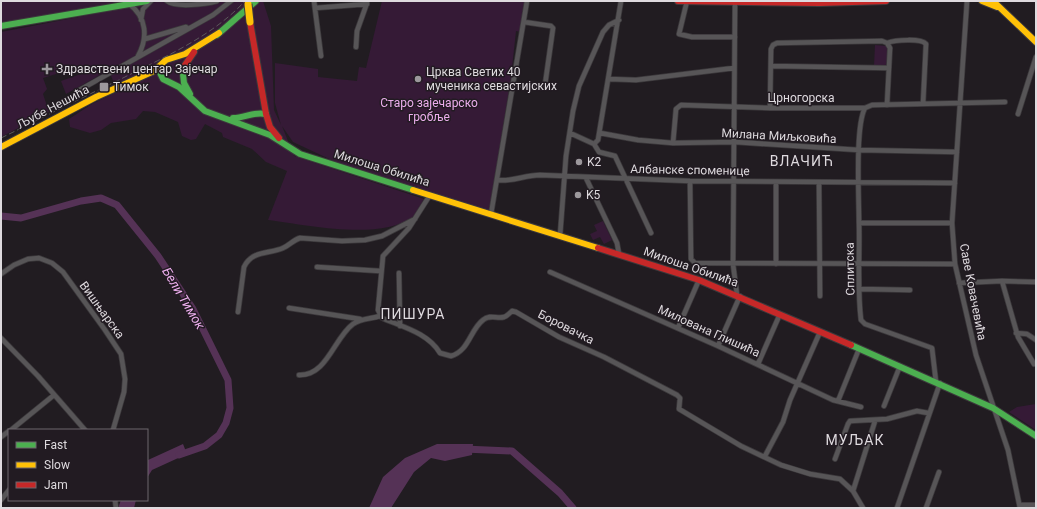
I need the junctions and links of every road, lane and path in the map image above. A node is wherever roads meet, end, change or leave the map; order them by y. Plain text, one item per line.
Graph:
1 (147, 1) edge
2 (150, 1) edge
3 (167, 1) edge
4 (217, 1) edge
5 (231, 1) edge
6 (256, 1) edge
7 (314, 1) edge
8 (527, 1) edge
9 (621, 1) edge
10 (678, 1) edge
11 (886, 1) edge
12 (967, 1) edge
13 (982, 1) edge
14 (248, 2) edge
15 (368, 2) edge
16 (687, 2) edge
17 (791, 2) edge
18 (735, 3) junction
19 (128, 4) junction
20 (995, 4) edge
21 (315, 8) junction
22 (619, 20) junction
23 (142, 21) junction
24 (199, 22) junction
25 (524, 22) junction
26 (1, 26) edge
27 (219, 33) junction
28 (735, 37) junction
29 (145, 39) junction
30 (1036, 42) edge
31 (887, 43) junction
32 (356, 47) dead end
33 (138, 56) junction
34 (321, 56) dead end
35 (1036, 57) edge
36 (174, 59) junction
37 (160, 66) junction
38 (771, 66) junction
39 (734, 68) junction
40 (889, 68) junction
41 (183, 71) junction
42 (163, 79) junction
43 (609, 79) junction
44 (260, 81) junction
45 (172, 83) junction
46 (512, 84) junction
47 (116, 87) junction
48 (76, 92) dead end
49 (960, 102) junction
50 (1006, 102) dead end
51 (923, 104) junction
52 (887, 105) junction
53 (734, 107) junction
54 (770, 108) junction
55 (866, 108) junction
56 (253, 114) junction
57 (1018, 114) dead end
58 (267, 118) junction
59 (252, 127) junction
60 (259, 130) junction
61 (570, 133) junction
62 (600, 133) junction
63 (735, 142) junction
64 (673, 143) junction
65 (594, 144) junction
66 (1, 147) edge
67 (859, 150) junction
68 (957, 152) junction
69 (321, 161) junction
70 (565, 176) junction
71 (586, 178) junction
72 (624, 179) junction
73 (497, 180) junction
74 (690, 181) junction
75 (734, 182) junction
76 (776, 182) junction
77 (859, 182) junction
78 (819, 183) junction
79 (955, 183) junction
80 (430, 195) junction
81 (491, 214) junction
82 (415, 219) junction
83 (859, 223) junction
84 (952, 223) junction
85 (651, 233) dead end
86 (560, 236) junction
87 (618, 254) junction
88 (733, 264) junction
89 (776, 264) junction
90 (955, 264) junction
91 (819, 265) junction
92 (859, 265) junction
93 (317, 267) dead end
94 (380, 271) junction
95 (550, 272) dead end
96 (399, 273) dead end
97 (1, 274) edge
98 (699, 280) junction
99 (1002, 281) junction
100 (1036, 282) edge
101 (959, 283) junction
102 (860, 289) junction
103 (910, 290) dead end
104 (738, 295) junction
105 (820, 296) dead end
106 (289, 308) dead end
107 (238, 312) dead end
108 (780, 314) junction
109 (380, 316) junction
110 (361, 320) junction
111 (400, 326) junction
112 (678, 328) junction
113 (820, 332) junction
114 (1016, 333) junction
115 (1, 338) edge
116 (1036, 340) edge
117 (718, 346) junction
118 (859, 349) junction
119 (758, 364) junction
120 (1034, 364) dead end
121 (900, 366) junction
122 (299, 375) dead end
123 (797, 382) junction
124 (938, 383) junction
125 (54, 395) junction
126 (838, 401) junction
127 (884, 406) dead end
128 (860, 407) dead end
129 (992, 408) junction
130 (928, 413) junction
131 (875, 421) junction
132 (13, 429) edge
133 (84, 429) edge
134 (113, 429) edge
135 (1036, 436) edge
136 (765, 456) junction
137 (835, 459) dead end
138 (939, 472) dead end
139 (8, 491) edge
140 (853, 491) junction
141 (1, 500) edge
142 (1036, 506) edge
143 (1020, 507) edge
144 (863, 508) edge
145 (897, 508) edge
146 (926, 508) edge

1 - 19 main road
2 - 23 street
3 - 4 street
5 - 24 street
6 - 27 main road
7 - 21 street
8 - 25 street
9 - 22 street
10 - 16 main road
11 - 17 main road
12 - 49 street, Саве Ковачевића
13 - 20 main road
14 - 44 main road, Милоша Обилића, bridge
15 - 21 street
15 - 32 street
16 - 18 main road
16 - 28 street
17 - 18 main road
18 - 28 street
19 - 23 street
19 - 26 main road
20 - 30 main road
21 - 34 street
22 - 43 street
22 - 61 street
23 - 29 street
24 - 29 street
24 - 33 street
25 - 46 street
25 - 46 street
27 - 36 main road
27 - 41 main road
28 - 39 street
29 - 33 street
31 - 38 street
31 - 40 street
31 - 51 street
33 - 48 street
35 - 57 street
36 - 37 main road
36 - 41 main road
37 - 42 main road
37 - 47 main road, Љубе Нешића
38 - 40 street
38 - 54 street
39 - 43 street
39 - 53 street
40 - 52 street
41 - 45 main road
41 - 56 main road
42 - 45 main road
42 - 47 main road, Љубе Нешића
43 - 62 street
44 - 56 main road, Милоша Обилића
44 - 58 main road, Милоша Обилића
45 - 59 main road
46 - 73 street
47 - 66 main road, Љубе Нешића
49 - 50 street, Црногорска
49 - 51 street, Црногорска
49 - 68 street, Саве Ковачевића
51 - 52 street, Црногорска
52 - 55 street, Црногорска
53 - 54 street, Црногорска
53 - 63 street
53 - 64 street, Црногорска
54 - 55 street, Црногорска
55 - 67 street, Сплитска
56 - 58 main road
56 - 59 main road
58 - 60 main road
58 - 69 main road, Милоша Обилића
59 - 60 main road
60 - 69 main road, Милоша Обилића
61 - 65 street
61 - 70 street
62 - 64 street, Милана Миљковића
62 - 65 street
63 - 64 street, Милана Миљковића
63 - 67 street, Милана Миљковића
63 - 75 street
65 - 72 street
67 - 68 street, Милана Миљковића
67 - 77 street, Сплитска
68 - 79 street, Саве Ковачевића
69 - 80 main road, Милоша Обилића
70 - 71 street, Албанске споменице
70 - 73 street, Албанске споменице
70 - 86 street
71 - 72 street, Албанске споменице
71 - 87 street
72 - 74 street, Албанске споменице
72 - 85 street
73 - 81 street
74 - 75 street, Албанске споменице
74 - 88 street
75 - 76 street, Албанске споменице
75 - 88 street
76 - 78 street, Албанске споменице
76 - 89 street
77 - 78 street, Албанске споменице
77 - 79 street, Албанске споменице
77 - 83 street, Сплитска
78 - 91 street
79 - 84 street, Саве Ковачевића
80 - 81 main road, Милоша Обилића
80 - 82 street
81 - 86 main road, Милоша Обилића
82 - 94 street
82 - 107 street
83 - 84 street
83 - 92 street, Сплитска
84 - 90 street, Саве Ковачевића
86 - 87 main road, Милоша Обилића
87 - 98 main road, Милоша Обилића
88 - 89 street
88 - 104 street
89 - 91 street
90 - 92 street
90 - 101 street, Саве Ковачевића
91 - 92 street
91 - 105 street
92 - 102 street, Сплитска
93 - 94 street
94 - 109 street
95 - 112 street, Милована Глишића
96 - 111 street
97 - 134 street, Вишњарска
98 - 104 main road, Милоша Обилића
98 - 112 street
99 - 100 street
99 - 101 street
99 - 114 street
101 - 129 street, Саве Ковачевића
102 - 103 street
102 - 124 street, Сплитска
104 - 108 main road, Милоша Обилића
104 - 117 street
106 - 110 street
108 - 113 main road, Милоша Обилића
108 - 119 street
109 - 110 street
109 - 111 street, Боровачка
110 - 122 street
111 - 136 street, Боровачка
112 - 117 street, Милована Глишића
113 - 118 main road, Милоша Обилића
113 - 123 street
114 - 116 street
114 - 120 street
115 - 125 street
117 - 119 street, Милована Глишића
118 - 121 main road, Милоша Обилића
118 - 126 street
119 - 123 street, Милована Глишића
121 - 124 main road, Милоша Обилића
121 - 127 street
123 - 126 street, Милована Глишића
123 - 136 street
124 - 129 main road, Милоша Обилића
124 - 130 street
125 - 132 street
125 - 133 street
126 - 128 street, Милована Глишића
129 - 135 main road, Милоша Обилића
129 - 143 street, Саве Ковачевића
130 - 131 street
130 - 145 street
131 - 137 street
131 - 140 street
136 - 140 street, Боровачка
138 - 146 street
139 - 141 street
140 - 144 street, Боровачка
142 - 143 street

